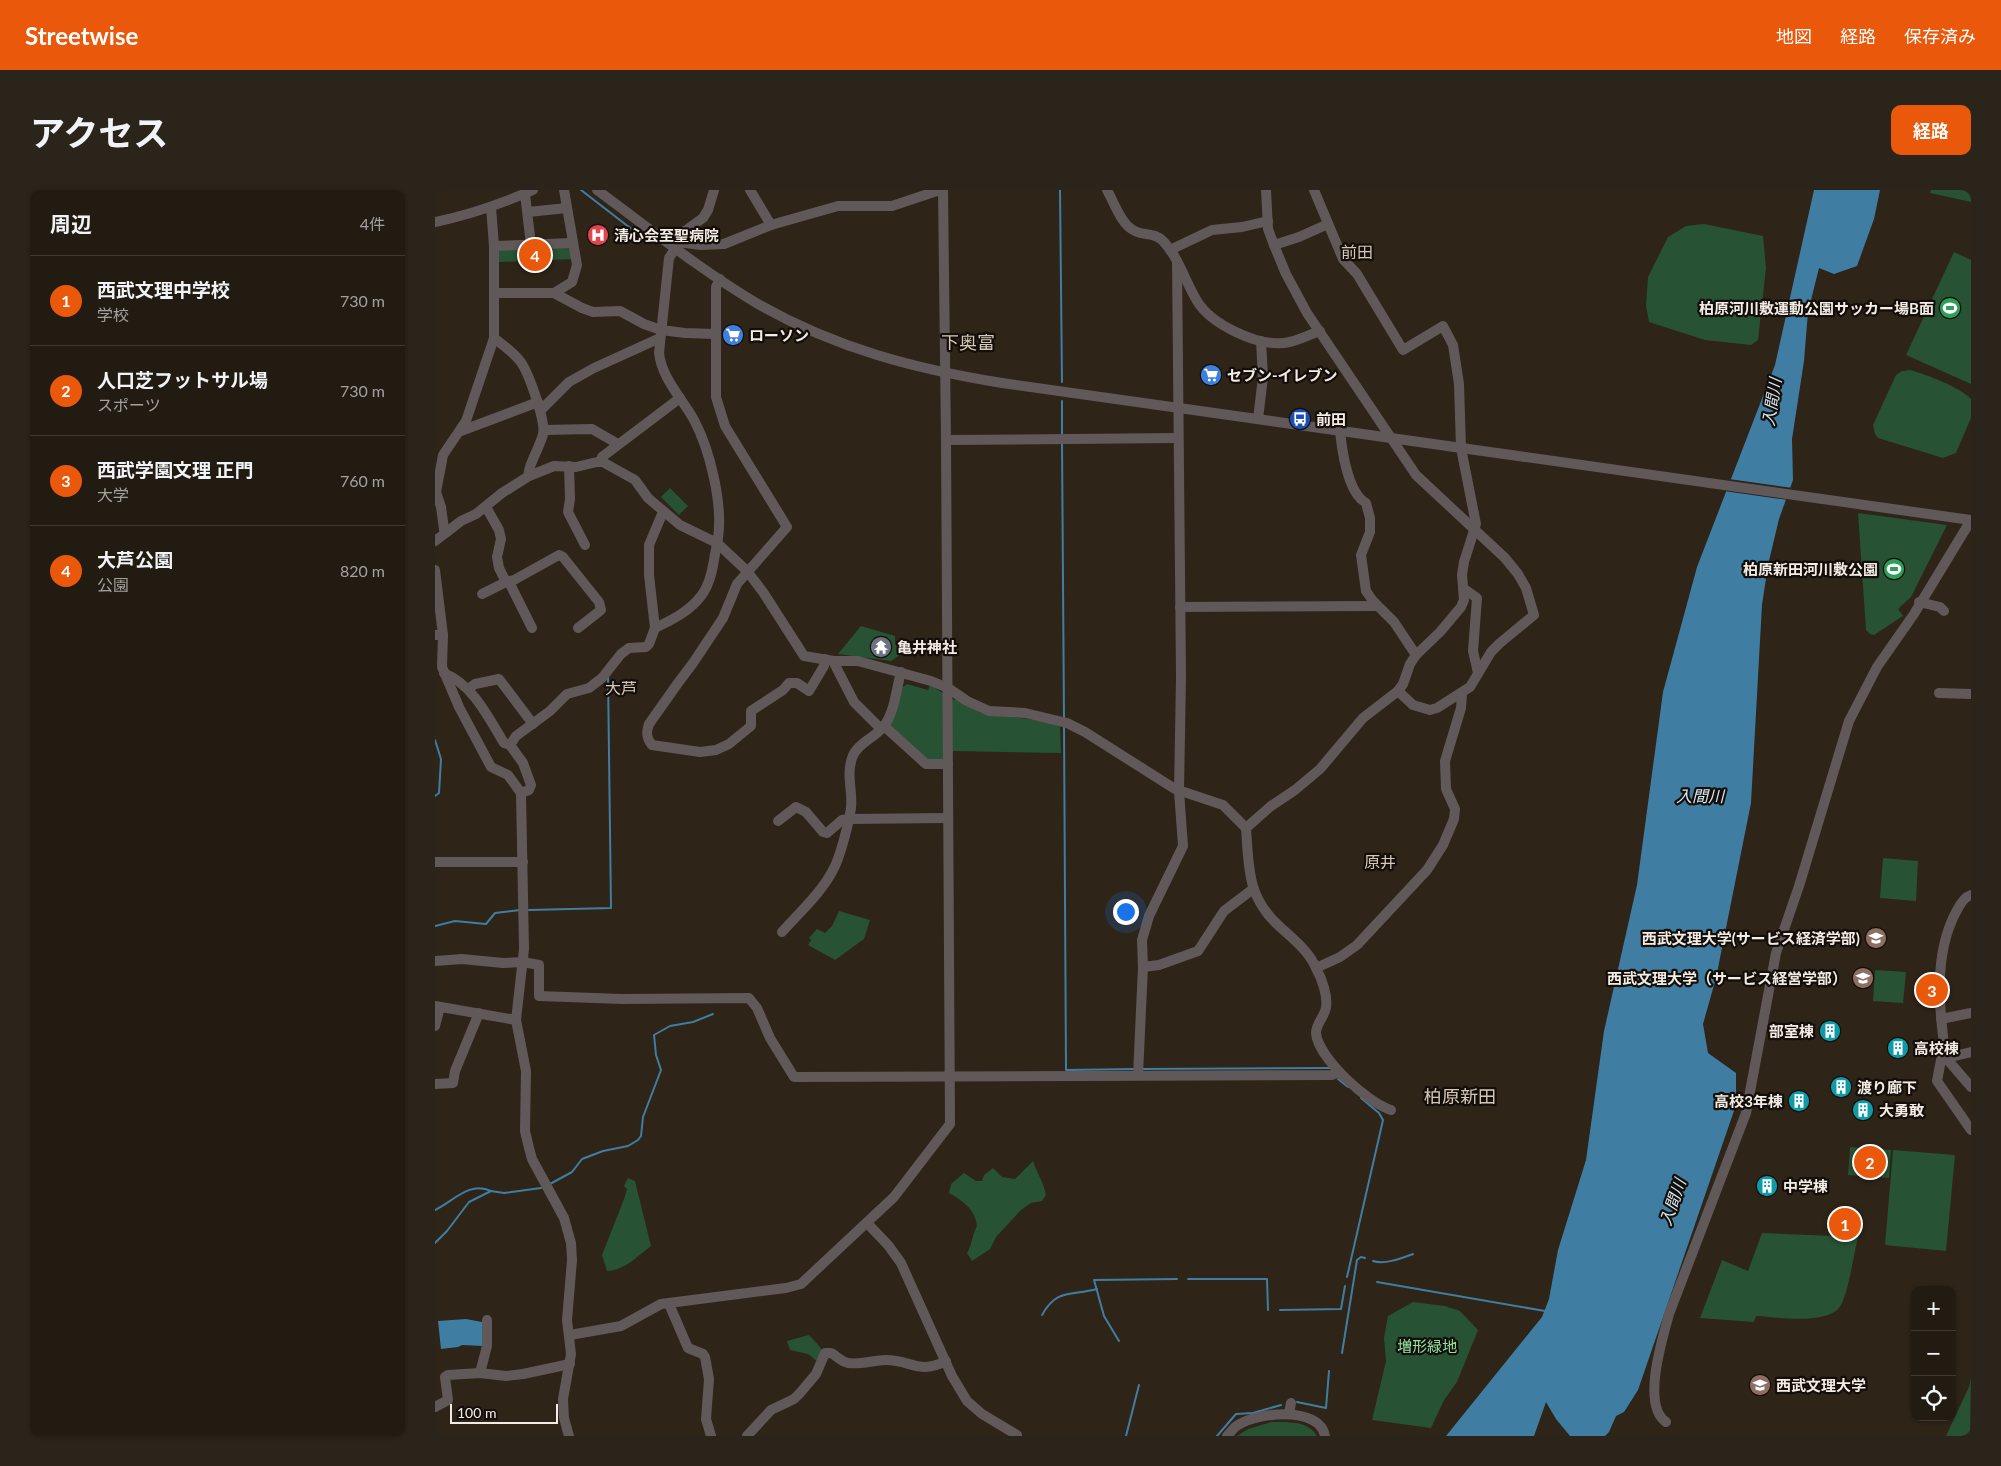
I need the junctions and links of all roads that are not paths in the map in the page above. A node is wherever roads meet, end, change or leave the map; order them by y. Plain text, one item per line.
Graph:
1 (564, 190) edge
2 (597, 190) edge
3 (714, 190) edge
4 (750, 190) edge
5 (941, 190) edge
6 (1107, 190) edge
7 (1266, 190) edge
8 (1314, 190) edge
9 (529, 192) edge
10 (491, 207) junction
11 (567, 208) junction
12 (527, 212) junction
13 (1268, 221) junction
14 (435, 222) edge
15 (1328, 224) junction
16 (771, 225) junction
17 (572, 243) junction
18 (531, 245) junction
19 (677, 245) junction
20 (1273, 245) junction
21 (494, 246) junction
22 (1171, 250) junction
23 (1177, 261) junction
24 (720, 279) junction
25 (495, 293) junction
26 (554, 293) junction
27 (1320, 331) junction
28 (661, 334) junction
29 (715, 334) junction
30 (494, 338) junction
31 (1261, 341) junction
32 (945, 374) junction
33 (681, 398) junction
34 (539, 406) junction
35 (1178, 408) junction
36 (1258, 419) junction
37 (544, 430) junction
38 (461, 431) junction
39 (1340, 432) junction
40 (1178, 438) junction
41 (1392, 438) junction
42 (946, 440) junction
43 (618, 444) junction
44 (1466, 449) junction
45 (601, 460) junction
46 (569, 466) junction
47 (529, 476) junction
48 (486, 507) junction
49 (663, 512) junction
50 (1969, 520) edge
51 (1475, 531) junction
52 (447, 532) junction
53 (435, 541) edge
54 (717, 543) junction
55 (585, 545) dead end
56 (435, 570) edge
57 (747, 572) junction
58 (508, 582) junction
59 (1463, 588) junction
60 (482, 594) dead end
61 (1919, 602) junction
62 (1377, 606) junction
63 (1180, 607) junction
64 (1944, 611) dead end
65 (532, 628) dead end
66 (579, 628) dead end
67 (655, 628) junction
68 (439, 635) edge
69 (1416, 655) junction
70 (829, 660) junction
71 (901, 672) junction
72 (444, 673) junction
73 (1477, 673) junction
74 (948, 688) junction
75 (469, 689) junction
76 (1398, 691) junction
77 (1939, 693) dead end
78 (1462, 694) junction
79 (1971, 694) edge
80 (533, 724) junction
81 (883, 727) junction
82 (510, 746) junction
83 (948, 764) junction
84 (1179, 791) junction
85 (521, 793) junction
86 (948, 818) junction
87 (849, 819) junction
88 (778, 821) dead end
89 (1246, 828) junction
90 (435, 862) edge
91 (523, 862) junction
92 (1253, 889) junction
93 (1971, 895) edge
94 (782, 932) dead end
95 (435, 961) edge
96 (523, 962) junction
97 (1143, 967) junction
98 (1316, 968) junction
99 (437, 1006) edge
100 (479, 1013) junction
101 (1971, 1013) edge
102 (1941, 1019) junction
103 (516, 1020) junction
104 (435, 1026) edge
105 (1971, 1052) edge
106 (1946, 1058) junction
107 (1138, 1071) junction
108 (1339, 1072) junction
109 (950, 1077) junction
110 (435, 1084) edge
111 (1971, 1088) edge
112 (1391, 1110) dead end
113 (1971, 1130) edge
114 (867, 1223) junction
115 (669, 1304) junction
116 (487, 1320) dead end
117 (570, 1335) junction
118 (946, 1361) junction
119 (569, 1364) junction
120 (480, 1373) junction
121 (435, 1406) edge
122 (1666, 1422) dead end
123 (1017, 1435) edge
124 (569, 1436) edge
125 (711, 1436) edge
126 (747, 1436) edge
127 (1227, 1436) edge
128 (1325, 1436) edge

1 - 11 street
2 - 19 street
3 - 19 street
4 - 16 street
5 - 16 street
5 - 32 street
6 - 22 street
7 - 13 street
8 - 15 street
9 - 10 street
9 - 12 street
10 - 14 street
10 - 21 street
11 - 12 street
11 - 17 street
12 - 18 street
13 - 20 street
13 - 22 street
15 - 20 street
15 - 44 street
16 - 19 street
17 - 18 street
17 - 26 street
18 - 21 street
19 - 24 street
19 - 28 street
20 - 27 street
21 - 25 street
22 - 23 street
23 - 31 street
23 - 35 street
24 - 29 street
24 - 32 street
25 - 26 street
25 - 30 street
26 - 28 street
27 - 31 street
27 - 41 street
28 - 29 street
28 - 33 street
28 - 34 street
29 - 57 street
30 - 34 street
30 - 38 street
31 - 36 street
32 - 35 street
32 - 42 street
33 - 43 street
33 - 54 street
34 - 37 street
34 - 38 street
35 - 36 street
35 - 40 street
36 - 39 street
37 - 43 street
37 - 47 street
38 - 52 street
39 - 41 street
39 - 62 street
40 - 42 street
40 - 63 street
41 - 44 street
41 - 51 street
42 - 74 street
43 - 45 street
44 - 50 street
44 - 51 street
45 - 46 street
45 - 49 street
46 - 47 street
46 - 55 street
47 - 48 street
48 - 52 street
48 - 58 street
49 - 54 street
49 - 67 street
50 - 61 street
51 - 59 street
51 - 73 street
52 - 53 street
54 - 57 street
54 - 67 street
56 - 68 street
57 - 70 street
57 - 70 street
58 - 60 street
58 - 65 street
58 - 66 street
59 - 69 street
59 - 73 street
61 - 64 street
61 - 122 street
62 - 63 street
62 - 69 street
63 - 84 street
67 - 80 street
68 - 72 street
69 - 76 street
70 - 71 street
70 - 81 street
71 - 74 street
71 - 81 street
72 - 75 street
72 - 85 street
73 - 78 street
74 - 83 street
74 - 84 street
75 - 80 street
75 - 82 street
76 - 78 street
76 - 89 street
77 - 79 street
78 - 98 street
80 - 82 street
81 - 83 street
81 - 87 street
82 - 85 street
83 - 86 street
84 - 89 street
84 - 97 street
85 - 91 street
86 - 87 street
86 - 109 street
87 - 88 street
87 - 94 street
89 - 92 street
90 - 91 street
91 - 96 street
92 - 97 street
92 - 98 street
93 - 102 street
95 - 96 street
96 - 103 street
96 - 109 street
97 - 107 street
98 - 108 street
99 - 100 street
99 - 104 street
100 - 103 street
100 - 110 street
101 - 102 street
102 - 106 street
103 - 117 street
105 - 106 street
106 - 111 street
106 - 113 street
107 - 108 street
107 - 109 street
108 - 112 street
109 - 114 street
114 - 115 street
114 - 118 street
115 - 117 street
115 - 125 street
116 - 120 street
117 - 119 street
118 - 123 street
118 - 126 street
119 - 120 street
119 - 124 street
120 - 121 street
127 - 128 street

